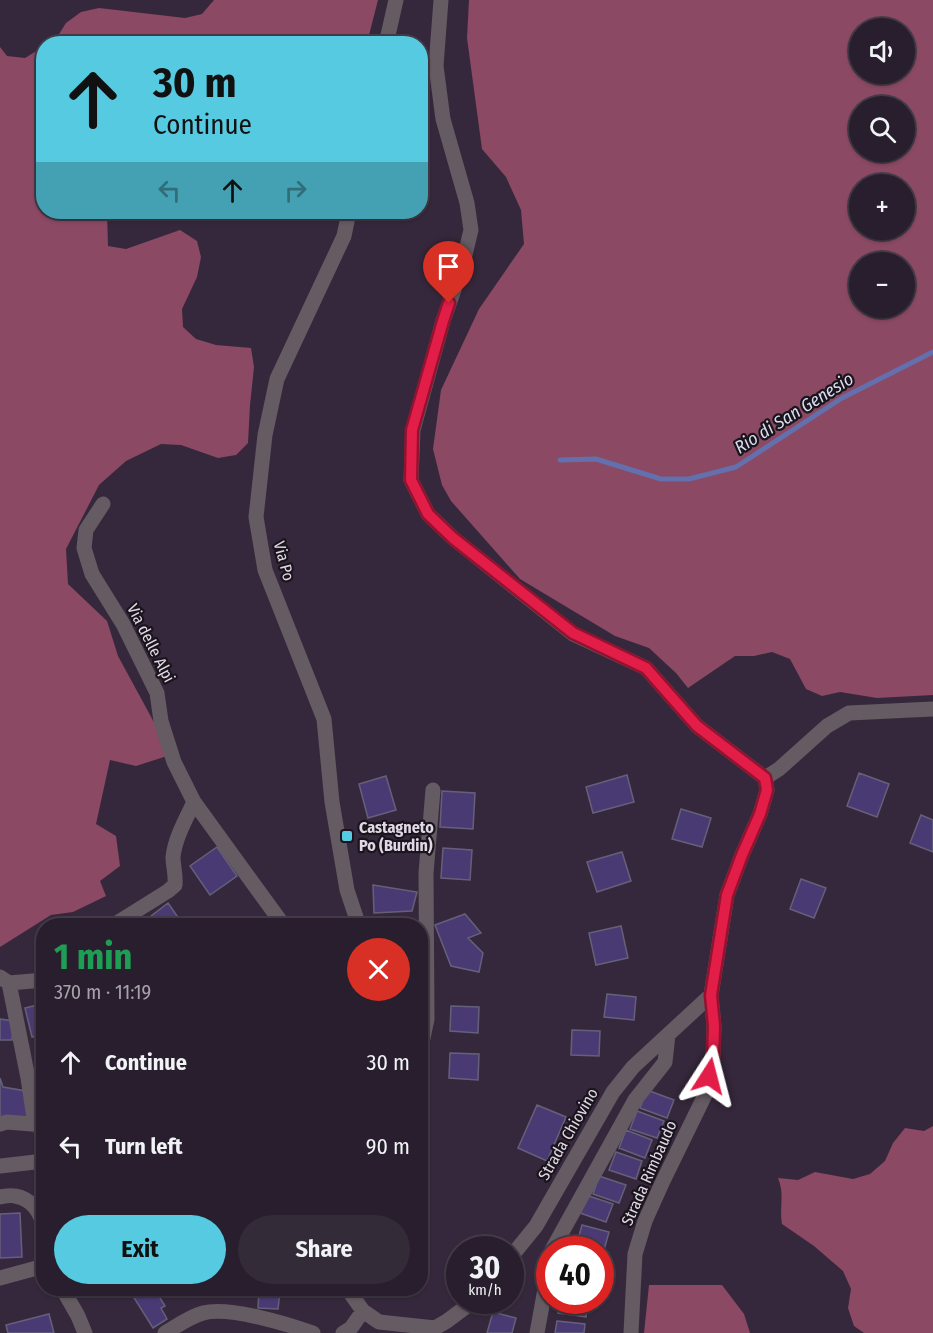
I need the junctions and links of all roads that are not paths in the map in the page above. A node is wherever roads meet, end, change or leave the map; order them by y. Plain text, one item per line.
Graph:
1 (396, 0) edge
2 (441, 0) edge
3 (388, 36) edge
4 (348, 219) edge
5 (103, 504) dead end
6 (933, 710) edge
7 (765, 778) junction
8 (434, 790) dead end
9 (194, 802) junction
10 (125, 918) edge
11 (278, 918) edge
12 (356, 918) edge
13 (426, 918) edge
14 (5, 980) edge
15 (36, 980) edge
16 (711, 995) junction
17 (668, 1035) junction
18 (36, 1112) edge
19 (0, 1124) edge
20 (36, 1125) edge
21 (36, 1162) edge
22 (0, 1166) edge
23 (0, 1197) edge
24 (36, 1210) edge
25 (560, 1236) edge
26 (524, 1241) edge
27 (36, 1268) edge
28 (0, 1278) edge
29 (67, 1296) edge
30 (352, 1296) edge
31 (363, 1311) junction
32 (457, 1314) edge
33 (540, 1314) edge
34 (436, 1330) edge
35 (85, 1333) edge
36 (165, 1333) edge
37 (313, 1333) edge
38 (343, 1333) edge
39 (537, 1333) edge
40 (631, 1333) edge

1 - 3 street
2 - 7 street
4 - 12 street, Via Po
5 - 9 street, Via delle Alpi
6 - 7 street
7 - 16 street, Strada Rimbaudo
8 - 13 street
9 - 10 street
9 - 11 street, Via delle Alpi
14 - 15 street
14 - 18 street
16 - 17 street, Strada Chiovino
16 - 40 street, Strada Rimbaudo
17 - 25 street
17 - 26 street, Strada Chiovino
19 - 20 street
21 - 22 street
23 - 24 street
27 - 28 street
29 - 35 street
30 - 31 street
31 - 34 street
31 - 38 street
32 - 34 street
33 - 39 street
36 - 37 street

